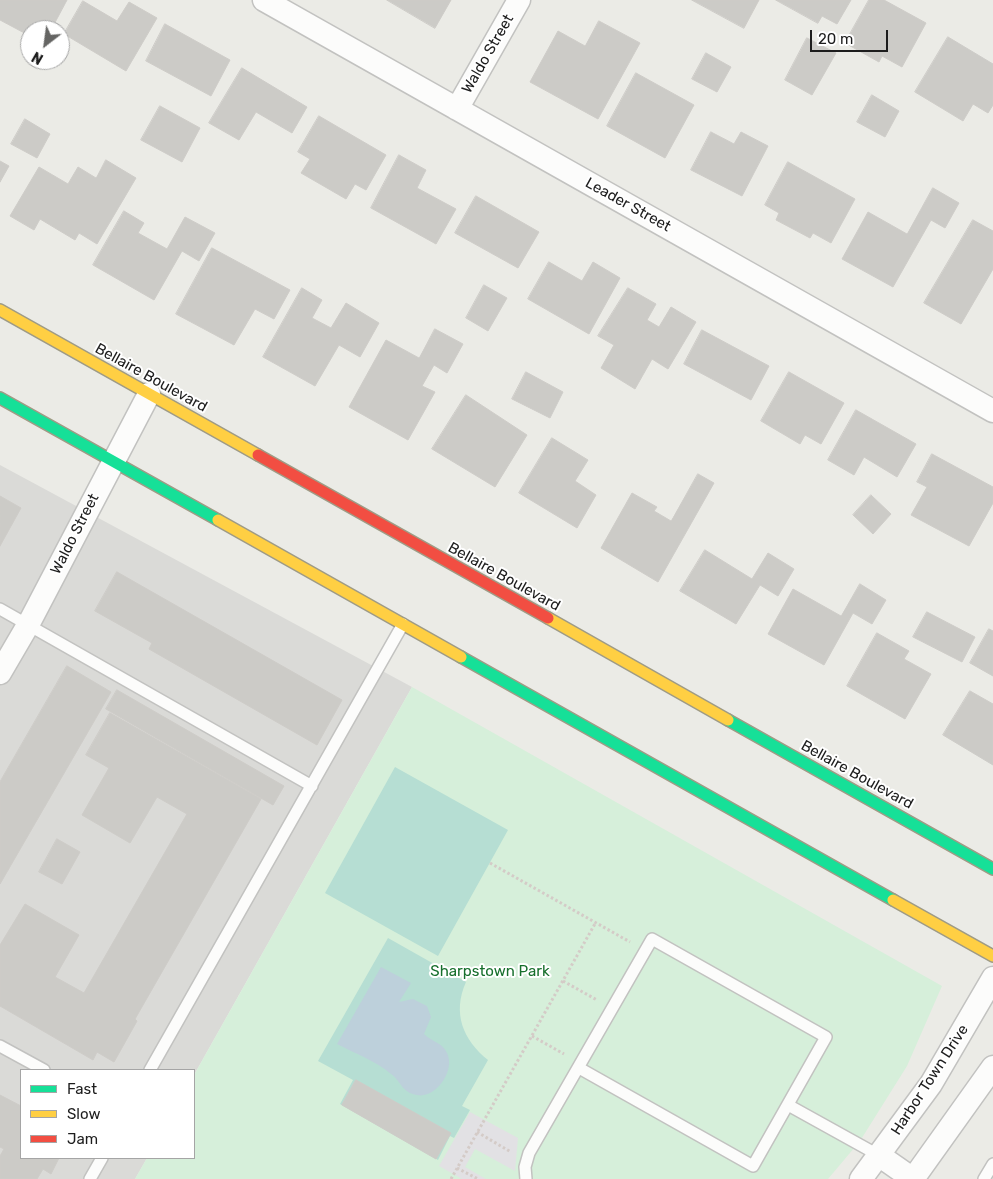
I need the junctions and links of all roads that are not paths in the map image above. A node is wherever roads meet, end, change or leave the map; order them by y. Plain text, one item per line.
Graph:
1 (264, 0) edge
2 (519, 0) edge
3 (457, 108) junction
4 (0, 310) edge
5 (149, 394) junction
6 (0, 398) edge
7 (993, 411) edge
8 (113, 461) junction
9 (0, 609) edge
10 (403, 624) junction
11 (28, 625) junction
12 (0, 674) edge
13 (312, 786) junction
14 (993, 869) edge
15 (993, 956) edge
16 (993, 978) edge
17 (0, 1046) edge
18 (580, 1066) junction
19 (993, 1066) edge
20 (42, 1069) edge
21 (151, 1069) edge
22 (788, 1104) junction
23 (880, 1156) junction
24 (101, 1159) edge
25 (993, 1164) edge
26 (90, 1179) edge
27 (526, 1179) edge
28 (861, 1179) edge
29 (913, 1179) edge
30 (984, 1179) edge

1 - 3 street, Leader Street
2 - 3 street, Waldo Street
3 - 7 street, Leader Street
4 - 5 main road, Bellaire Boulevard
5 - 8 street, Waldo Street
5 - 14 main road, Bellaire Boulevard
6 - 8 main road
8 - 10 main road
8 - 11 street, Waldo Street
9 - 11 lane
10 - 13 lane
10 - 15 main road
11 - 12 street, Waldo Street
11 - 13 lane
13 - 21 lane
16 - 23 street, Harbor Town Drive
17 - 20 lane
18 - 22 lane
18 - 22 lane
18 - 27 lane
19 - 29 street
22 - 23 lane
23 - 28 street, Harbor Town Drive
23 - 29 street
24 - 26 lane
25 - 30 lane

